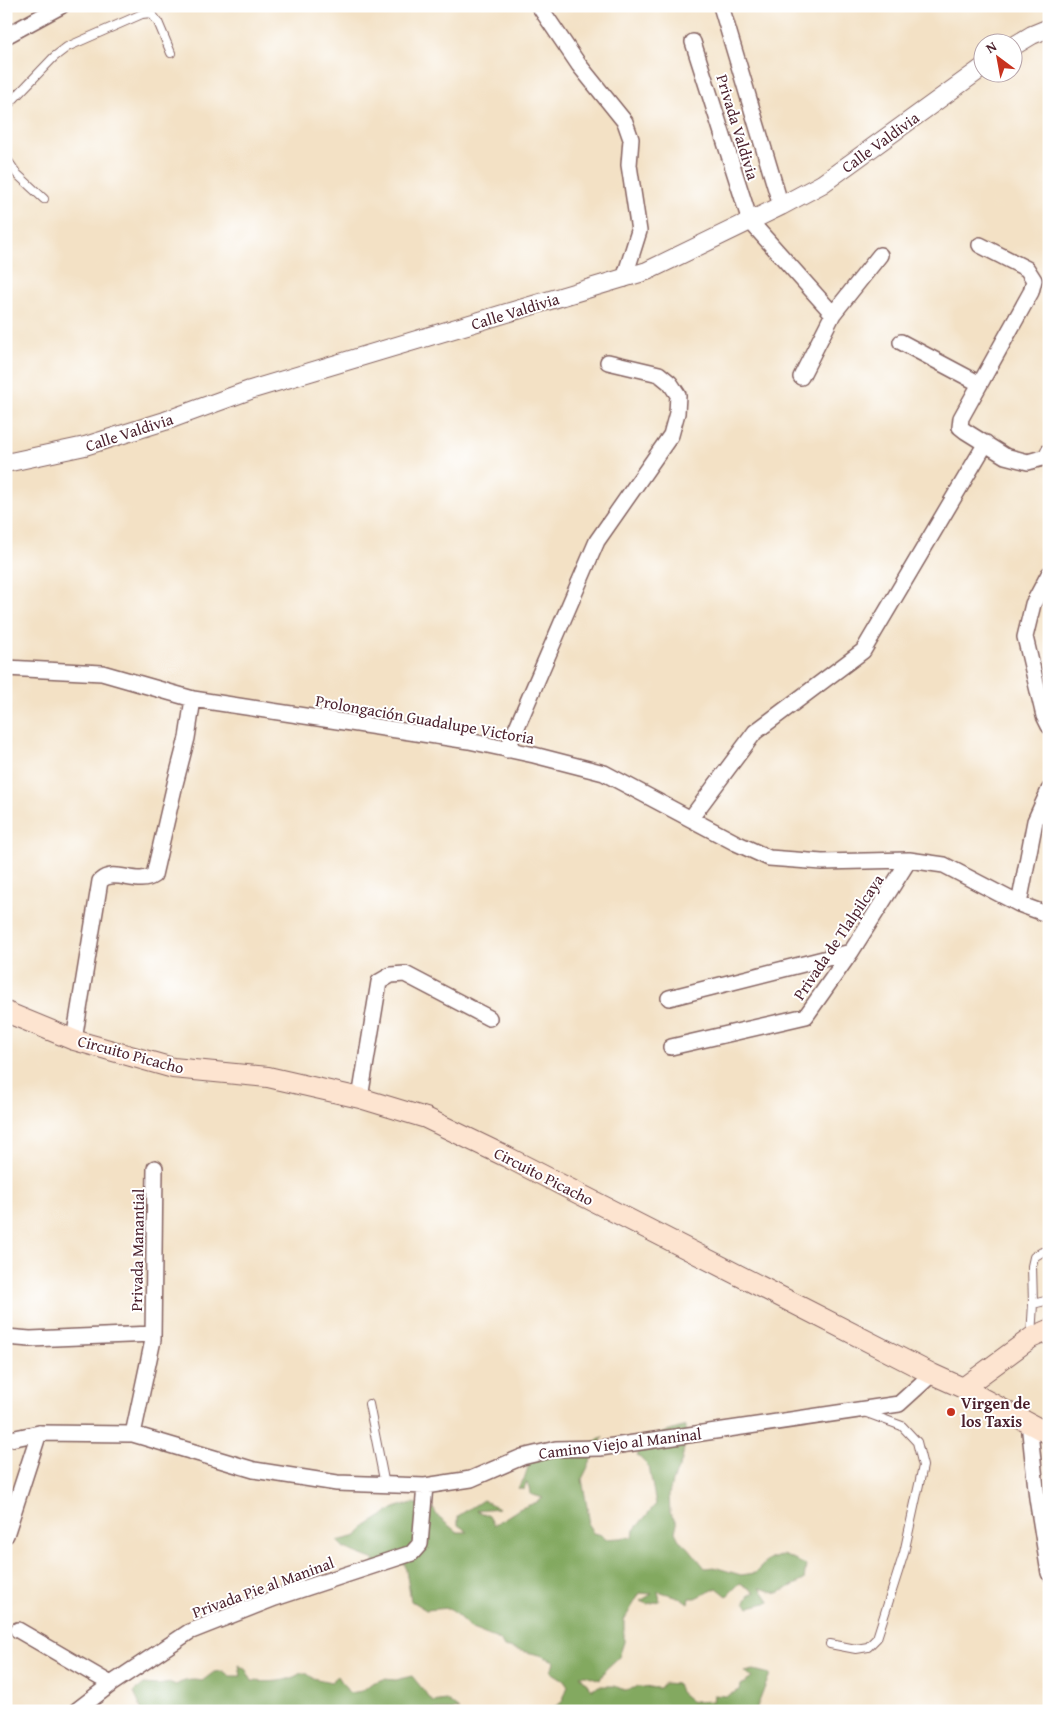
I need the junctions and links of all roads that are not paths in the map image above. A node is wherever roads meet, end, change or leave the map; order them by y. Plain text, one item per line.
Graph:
1 (61, 6) edge
2 (538, 6) edge
3 (721, 6) edge
4 (1049, 28) edge
5 (6, 36) edge
6 (1022, 41) edge
7 (693, 42) dead end
8 (171, 53) dead end
9 (972, 75) edge
10 (6, 107) edge
11 (6, 158) edge
12 (44, 199) dead end
13 (782, 206) junction
14 (750, 222) junction
15 (980, 245) dead end
16 (880, 255) dead end
17 (624, 279) junction
18 (833, 314) junction
19 (901, 342) dead end
20 (608, 362) dead end
21 (801, 377) dead end
22 (980, 384) junction
23 (986, 444) junction
24 (1049, 451) edge
25 (6, 463) edge
26 (1049, 574) edge
27 (6, 668) edge
28 (193, 699) junction
29 (1049, 726) edge
30 (507, 750) junction
31 (1049, 790) edge
32 (691, 818) junction
33 (909, 860) junction
34 (1019, 904) junction
35 (1049, 915) edge
36 (851, 952) junction
37 (669, 998) dead end
38 (6, 1012) edge
39 (489, 1018) dead end
40 (74, 1040) junction
41 (671, 1047) dead end
42 (360, 1098) junction
43 (155, 1168) dead end
44 (1049, 1250) edge
45 (1049, 1300) edge
46 (1033, 1304) junction
47 (153, 1334) junction
48 (1040, 1334) edge
49 (6, 1337) edge
50 (932, 1374) junction
51 (963, 1388) junction
52 (369, 1404) dead end
53 (860, 1410) junction
54 (1029, 1423) junction
55 (39, 1433) junction
56 (133, 1434) junction
57 (1049, 1434) edge
58 (6, 1440) edge
59 (384, 1485) junction
60 (426, 1486) junction
61 (6, 1535) edge
62 (1049, 1573) edge
63 (18, 1630) dead end
64 (830, 1644) dead end
65 (111, 1684) junction
66 (76, 1711) edge

1 - 5 street
2 - 17 street
3 - 13 street
4 - 6 street
7 - 14 street, Privada Valdivia
8 - 10 lane
9 - 13 street, Calle Valdivia
11 - 12 lane
13 - 14 street, Calle Valdivia
14 - 17 street, Calle Valdivia
14 - 18 street
15 - 22 street
16 - 18 street
17 - 25 street, Calle Valdivia
18 - 21 street
19 - 22 street
20 - 30 street
22 - 23 street
23 - 24 street
23 - 32 street
26 - 29 street
27 - 28 street, Prolongación Guadalupe Victoria
28 - 30 street, Prolongación Guadalupe Victoria
28 - 40 street
30 - 32 street, Prolongación Guadalupe Victoria
31 - 34 street
32 - 33 street, Prolongación Guadalupe Victoria
33 - 34 street, Prolongación Guadalupe Victoria
33 - 36 street, Privada de Tlalpilcaya
34 - 35 street, Prolongación Guadalupe Victoria
36 - 37 street
36 - 41 street, Privada de Tlalpilcaya
38 - 40 main road, Circuito Picacho
39 - 42 street
40 - 42 main road, Circuito Picacho
42 - 50 main road, Circuito Picacho
43 - 47 street, Privada Manantial
44 - 46 lane
45 - 46 lane
46 - 48 lane
47 - 49 street
47 - 56 street, Privada Manantial
48 - 51 main road
50 - 51 main road, Circuito Picacho
50 - 53 street, Camino Viejo al Maninal
51 - 54 main road, Circuito Picacho
52 - 59 lane
53 - 60 street, Camino Viejo al Maninal
53 - 64 lane
54 - 57 main road, Circuito Picacho
54 - 62 street
55 - 56 street, Camino Viejo al Maninal
55 - 58 street, Camino Viejo al Maninal
55 - 61 street
56 - 59 street, Camino Viejo al Maninal
59 - 60 street, Camino Viejo al Maninal
60 - 65 street, Privada Pie al Maninal
63 - 65 street
65 - 66 street, Privada Pie al Maninal

